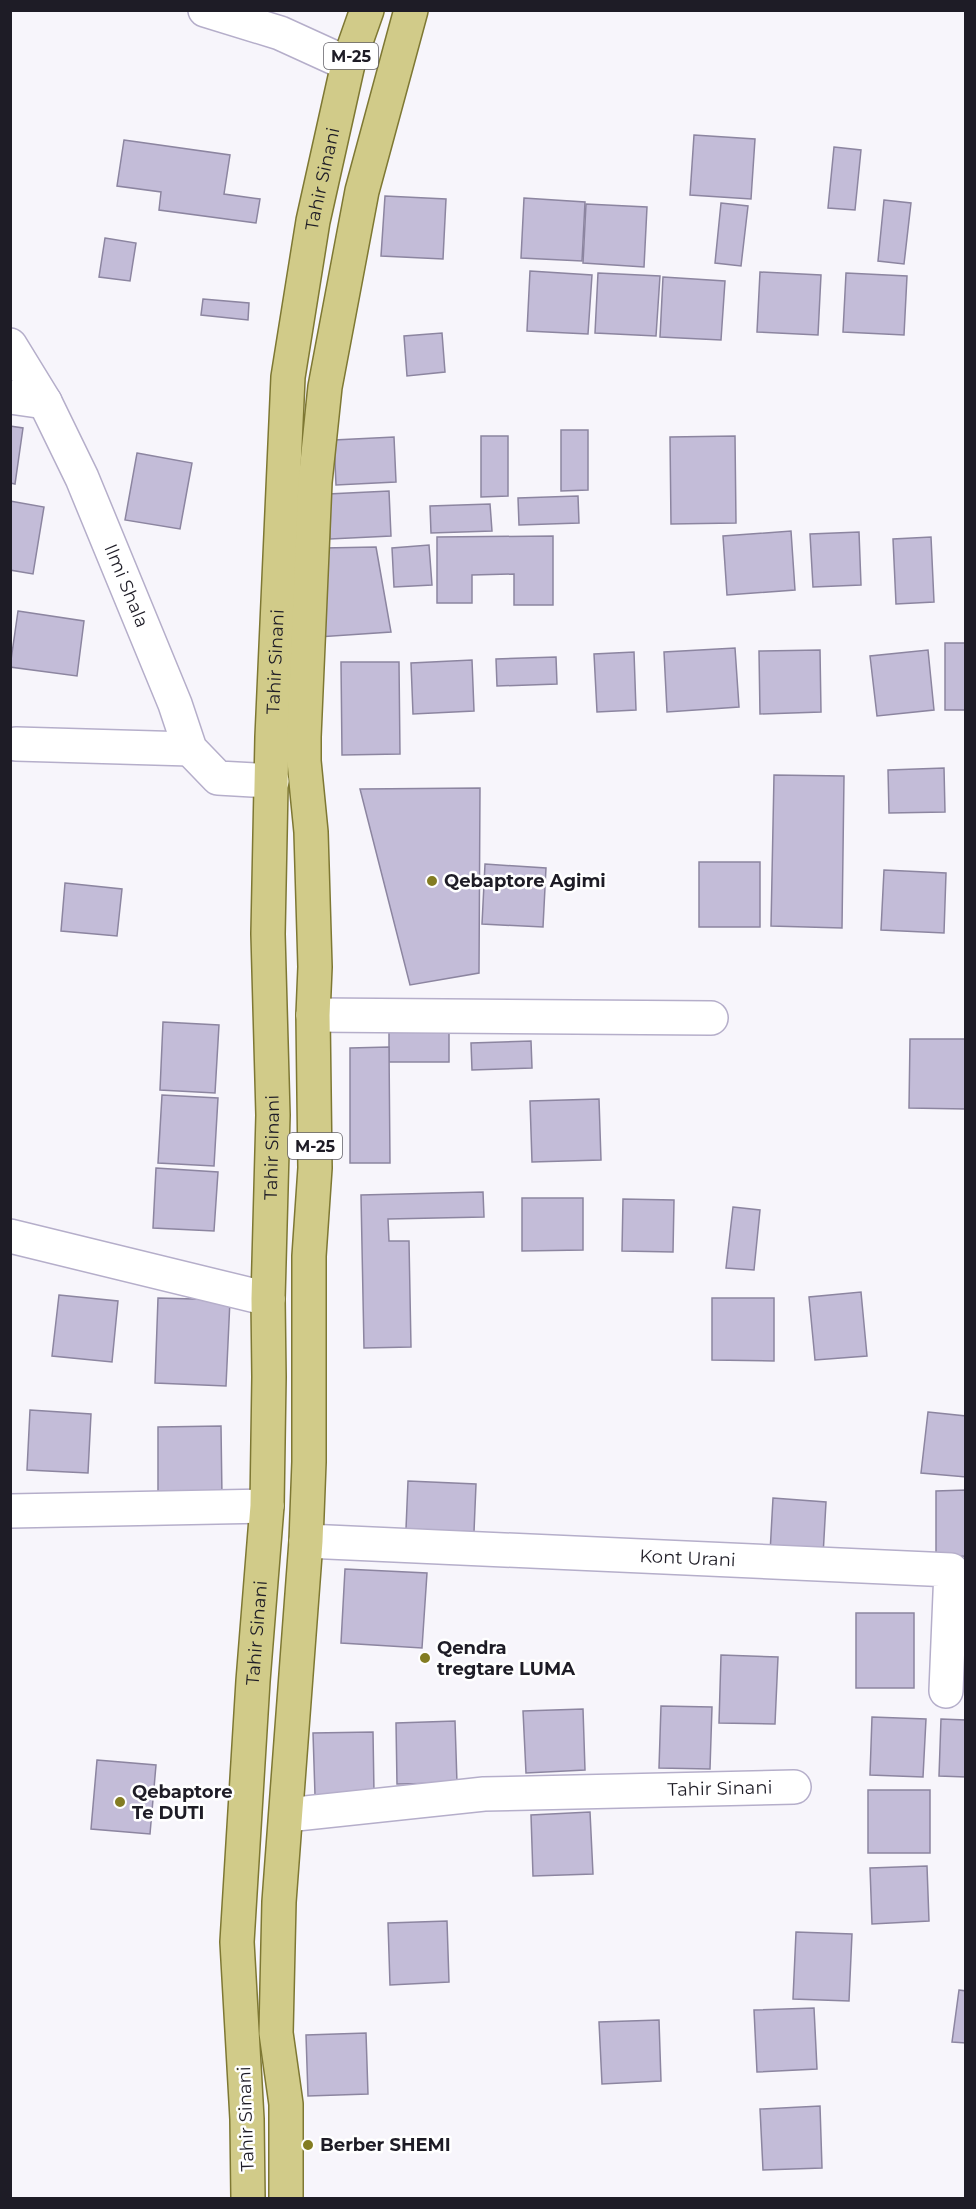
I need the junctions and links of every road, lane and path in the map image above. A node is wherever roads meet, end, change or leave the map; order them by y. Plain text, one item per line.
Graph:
1 (205, 10) edge
2 (367, 10) edge
3 (411, 10) edge
4 (348, 63) junction
5 (10, 345) edge
6 (10, 397) edge
7 (45, 402) junction
8 (16, 744) dead end
9 (190, 749) junction
10 (272, 781) junction
11 (313, 1015) junction
12 (711, 1018) dead end
13 (10, 1236) edge
14 (268, 1299) junction
15 (267, 1506) junction
16 (10, 1511) edge
17 (306, 1541) junction
18 (946, 1691) dead end
19 (794, 1787) dead end
20 (287, 1815) junction
21 (248, 2199) edge
22 (286, 2199) edge

1 - 4 street
2 - 4 main road, M-25
3 - 11 main road, Tahir Sinani / M-25
4 - 10 main road, Tahir Sinani / M-25
5 - 7 street, Ilmi Shala
6 - 7 street
7 - 9 street, Ilmi Shala
8 - 9 street
9 - 10 street, Ilmi Shala
10 - 14 main road, Tahir Sinani / M-25
11 - 12 street
11 - 17 main road, Tahir Sinani / M-25
13 - 14 street
14 - 15 main road, Tahir Sinani / M-25
15 - 16 street
15 - 21 main road, Tahir Sinani / M-25
17 - 18 street, Kont Urani
17 - 20 main road, Tahir Sinani / M-25
19 - 20 street, Tahir Sinani
20 - 22 main road, Tahir Sinani / M-25

